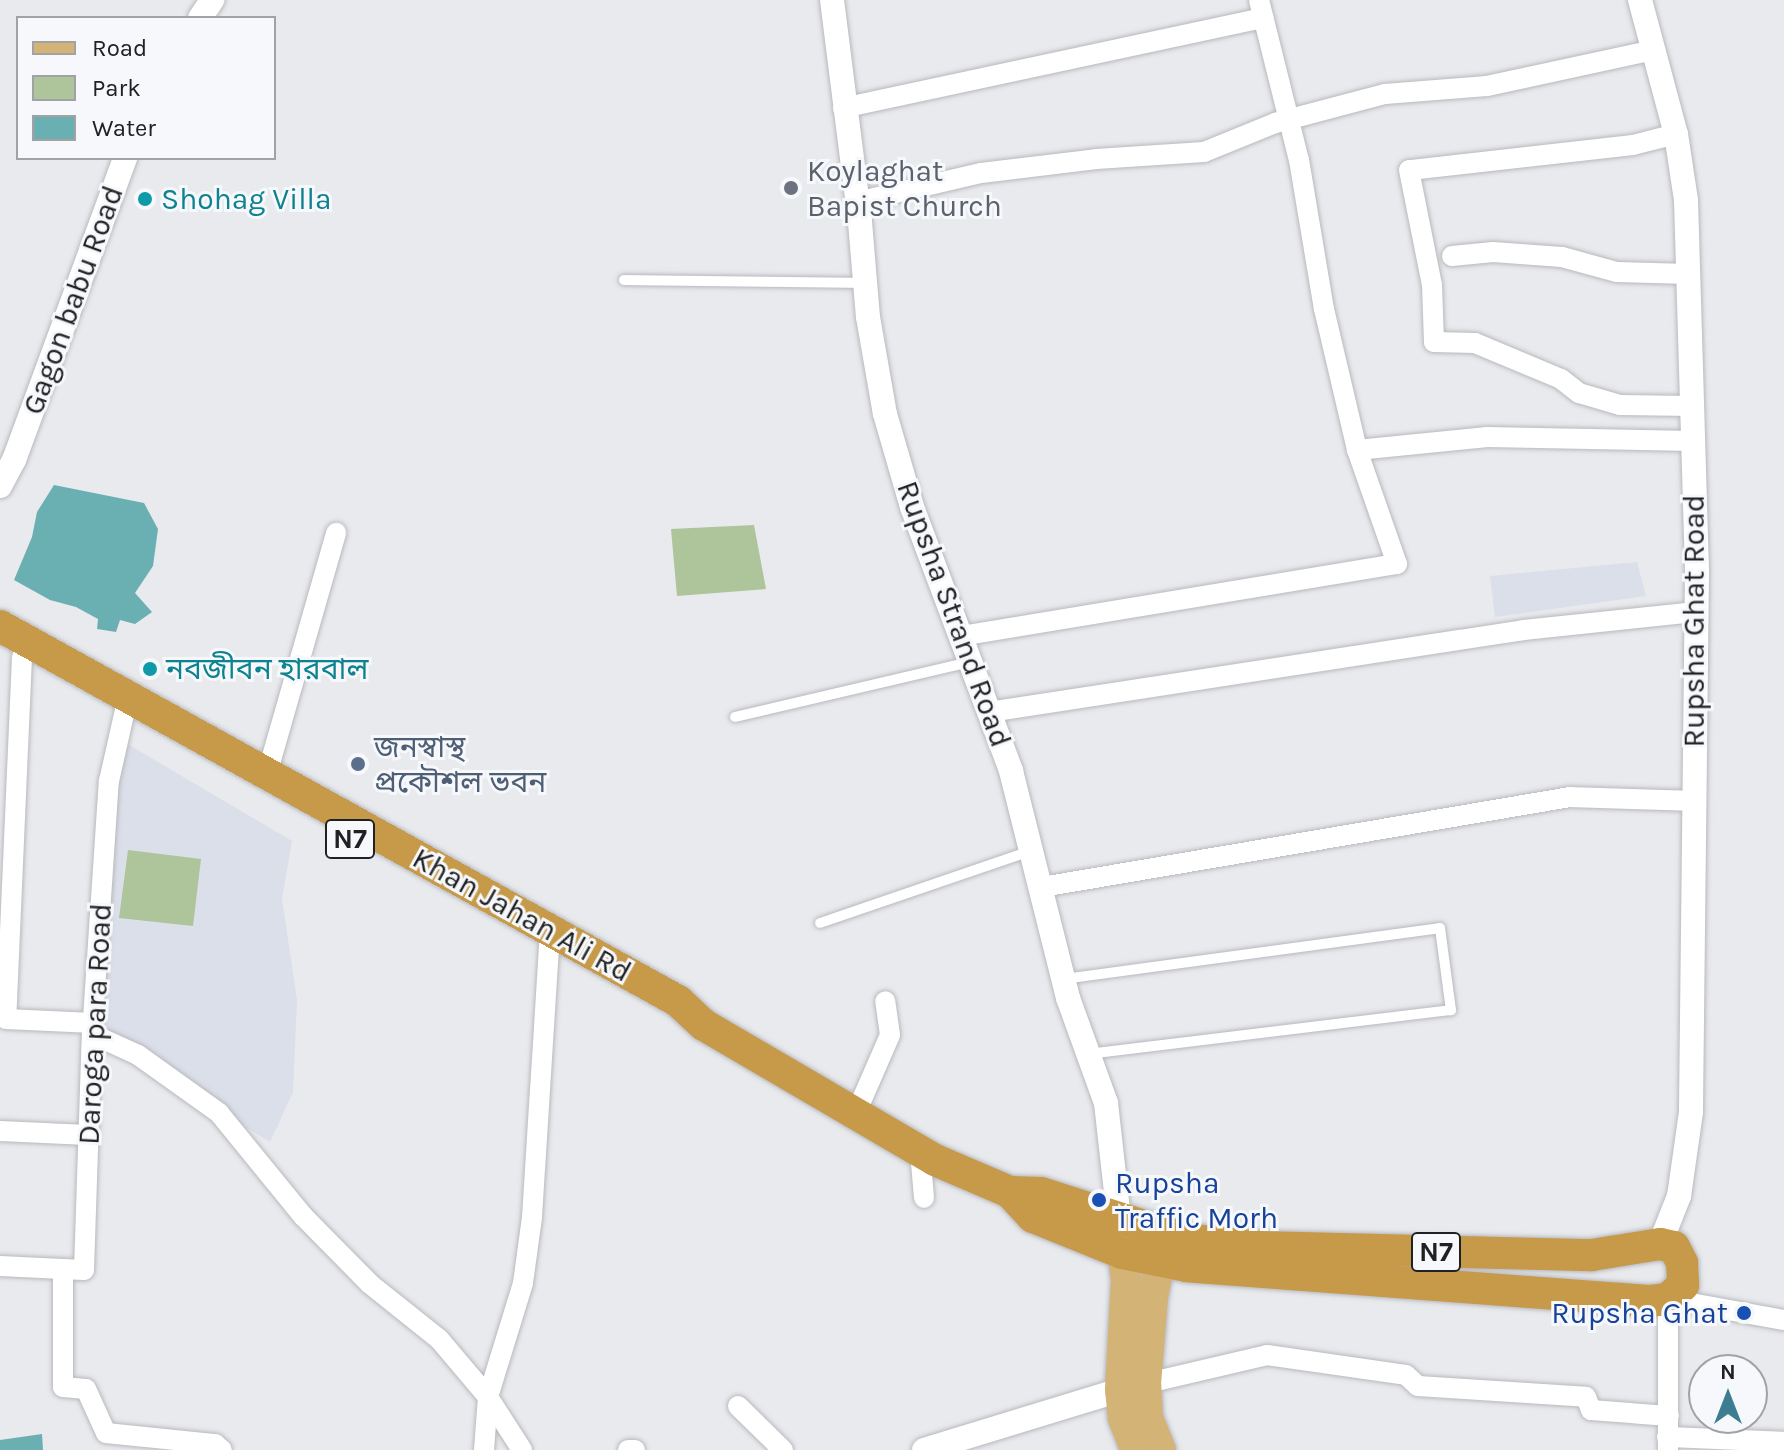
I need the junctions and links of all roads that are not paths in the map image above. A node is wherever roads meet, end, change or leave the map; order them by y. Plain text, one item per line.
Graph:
1 (832, 0) edge
2 (1640, 0) edge
3 (1261, 9) edge
4 (1653, 50) junction
5 (843, 108) junction
6 (1287, 120) junction
7 (1676, 134) junction
8 (124, 160) edge
9 (857, 202) junction
10 (1452, 256) dead end
11 (1689, 274) junction
12 (624, 280) dead end
13 (865, 283) junction
14 (1692, 406) junction
15 (1693, 441) junction
16 (1357, 450) junction
17 (0, 486) edge
18 (336, 533) dead end
19 (1696, 612) junction
20 (0, 626) edge
21 (961, 636) junction
22 (11, 651) edge
23 (970, 662) junction
24 (126, 706) junction
25 (989, 712) junction
26 (735, 717) dead end
27 (267, 774) junction
28 (1694, 801) junction
29 (1032, 851) junction
30 (1042, 887) junction
31 (820, 923) dead end
32 (549, 940) junction
33 (1064, 979) junction
34 (885, 1001) dead end
35 (92, 1028) junction
36 (1088, 1054) junction
37 (856, 1113) junction
38 (0, 1131) edge
39 (88, 1135) junction
40 (920, 1151) junction
41 (1010, 1192) junction
42 (924, 1198) dead end
43 (1119, 1219) junction
44 (1660, 1244) junction
45 (1162, 1247) junction
46 (1122, 1253) junction
47 (0, 1266) edge
48 (63, 1269) junction
49 (1668, 1299) junction
50 (1784, 1320) edge
51 (1133, 1387) junction
52 (488, 1397) junction
53 (738, 1406) dead end
54 (1668, 1435) edge
55 (1784, 1442) edge
56 (1750, 1445) edge
57 (222, 1450) edge
58 (484, 1450) edge
59 (522, 1450) edge
60 (628, 1450) edge
61 (635, 1450) edge
62 (783, 1450) edge
63 (924, 1450) edge
64 (1135, 1450) edge
65 (1161, 1450) edge

1 - 5 street, Rupsha Strand Road
2 - 4 street, Rupsha Ghat Road
3 - 5 street
3 - 6 street
4 - 6 street
4 - 7 street, Rupsha Ghat Road
5 - 9 street, Rupsha Strand Road
6 - 9 street
6 - 16 street
7 - 11 street, Rupsha Ghat Road
7 - 14 street
8 - 17 street, Gagon babu Road
9 - 13 street, Rupsha Strand Road
10 - 11 street
11 - 14 street, Rupsha Ghat Road
12 - 13 lane
13 - 21 street, Rupsha Strand Road
14 - 15 street, Rupsha Ghat Road
15 - 16 street
15 - 19 street, Rupsha Ghat Road
16 - 21 street
18 - 27 street
19 - 25 street
19 - 28 street, Rupsha Ghat Road
20 - 24 highway, Khan Jahan Ali Rd / N7
21 - 23 street, Rupsha Strand Road
22 - 24 highway, Khan Jahan Ali Rd / N7
22 - 35 street
23 - 25 street, Rupsha Strand Road
23 - 26 lane
24 - 27 highway, Khan Jahan Ali Rd / N7
24 - 32 highway, Khan Jahan Ali Rd / N7
24 - 35 street, Daroga para Road
25 - 29 street, Rupsha Strand Road
27 - 32 highway, Khan Jahan Ali Rd / N7
28 - 30 street
28 - 44 street, Rupsha Ghat Road
29 - 30 street, Rupsha Strand Road
29 - 31 lane
30 - 33 street, Rupsha Strand Road
32 - 37 highway, Khan Jahan Ali Rd / N7
32 - 52 street
33 - 36 street, Rupsha Strand Road
33 - 36 lane
34 - 37 street
35 - 39 street, Daroga para Road
35 - 52 street
36 - 43 street, Rupsha Strand Road
37 - 40 highway, Khan Jahan Ali Rd / N7
38 - 39 street
39 - 48 street, Daroga para Road
40 - 41 highway, Khan Jahan Ali Rd / N7
40 - 42 street
41 - 43 highway, Khan Jahan Ali Rd / N7
41 - 46 highway, Khan Jahan Ali Rd / N7
43 - 45 highway, N7
43 - 46 main road
44 - 45 highway, N7
44 - 49 highway
45 - 46 highway, N7
45 - 49 highway, N7
45 - 51 main road
46 - 51 main road
47 - 48 street
48 - 57 street
49 - 50 street
49 - 54 street
51 - 54 street
51 - 63 street
51 - 64 main road
51 - 65 main road
52 - 58 street
52 - 59 street
53 - 62 street
54 - 56 street
55 - 56 street
60 - 61 street

